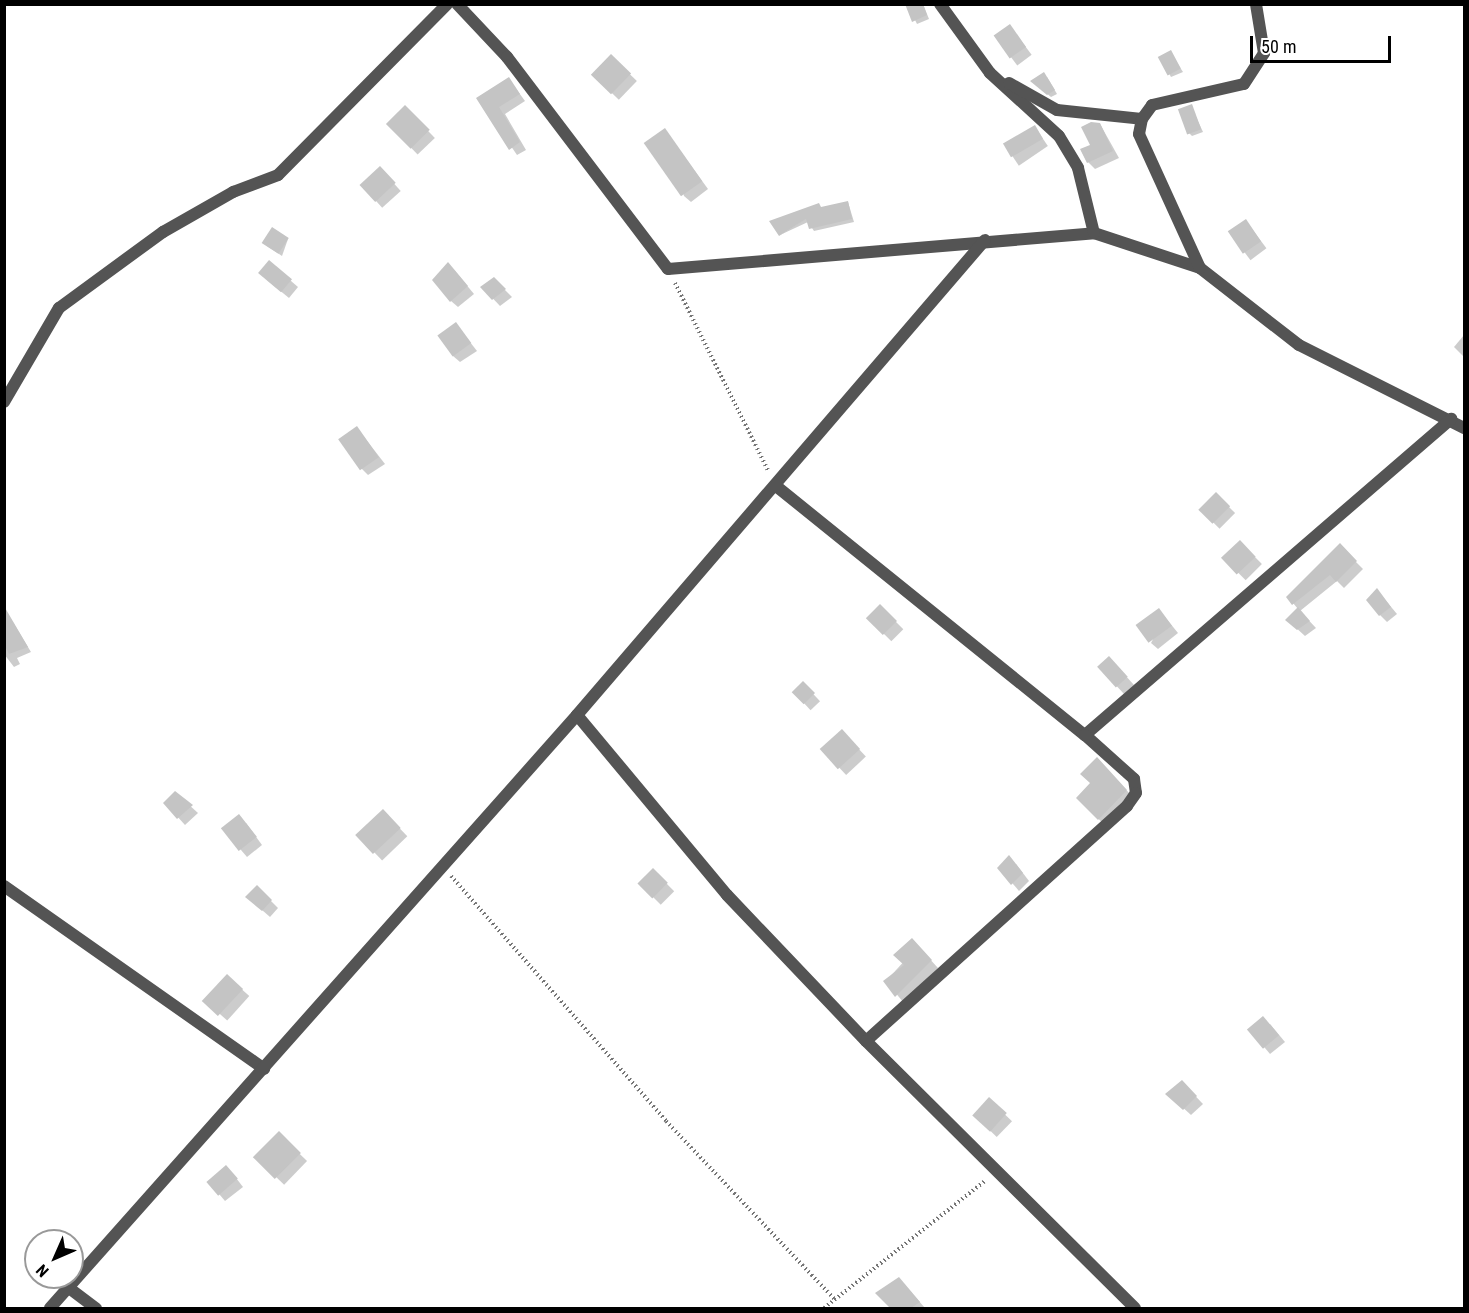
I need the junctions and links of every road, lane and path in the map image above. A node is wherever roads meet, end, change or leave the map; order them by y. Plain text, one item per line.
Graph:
1 (447, 4) edge
2 (457, 4) edge
3 (1256, 4) edge
4 (938, 6) edge
5 (990, 73) junction
6 (1142, 119) junction
7 (1094, 233) junction
8 (985, 240) junction
9 (668, 268) junction
10 (1200, 268) junction
11 (4, 402) edge
12 (1451, 419) junction
13 (1464, 428) edge
14 (776, 486) junction
15 (577, 716) junction
16 (1085, 735) junction
17 (443, 867) junction
18 (4, 886) edge
19 (866, 1041) junction
20 (264, 1069) junction
21 (998, 1170) junction
22 (84, 1271) edge
23 (68, 1289) edge
24 (70, 1289) edge
25 (835, 1300) junction
26 (50, 1308) edge
27 (96, 1308) edge
28 (824, 1308) edge
29 (1135, 1308) edge

1 - 11 street
2 - 9 street
3 - 6 street
4 - 5 street
5 - 6 street
5 - 7 street
6 - 10 street
7 - 8 street
7 - 10 street
8 - 9 street
8 - 14 street
9 - 14 path
10 - 12 street
12 - 13 street
12 - 16 street
14 - 15 street
14 - 16 street
15 - 17 street
15 - 19 street
16 - 19 street
17 - 20 street
17 - 25 path
18 - 20 street
19 - 21 street
20 - 22 street
21 - 25 path
21 - 29 street
23 - 26 street
24 - 27 street
25 - 28 path

